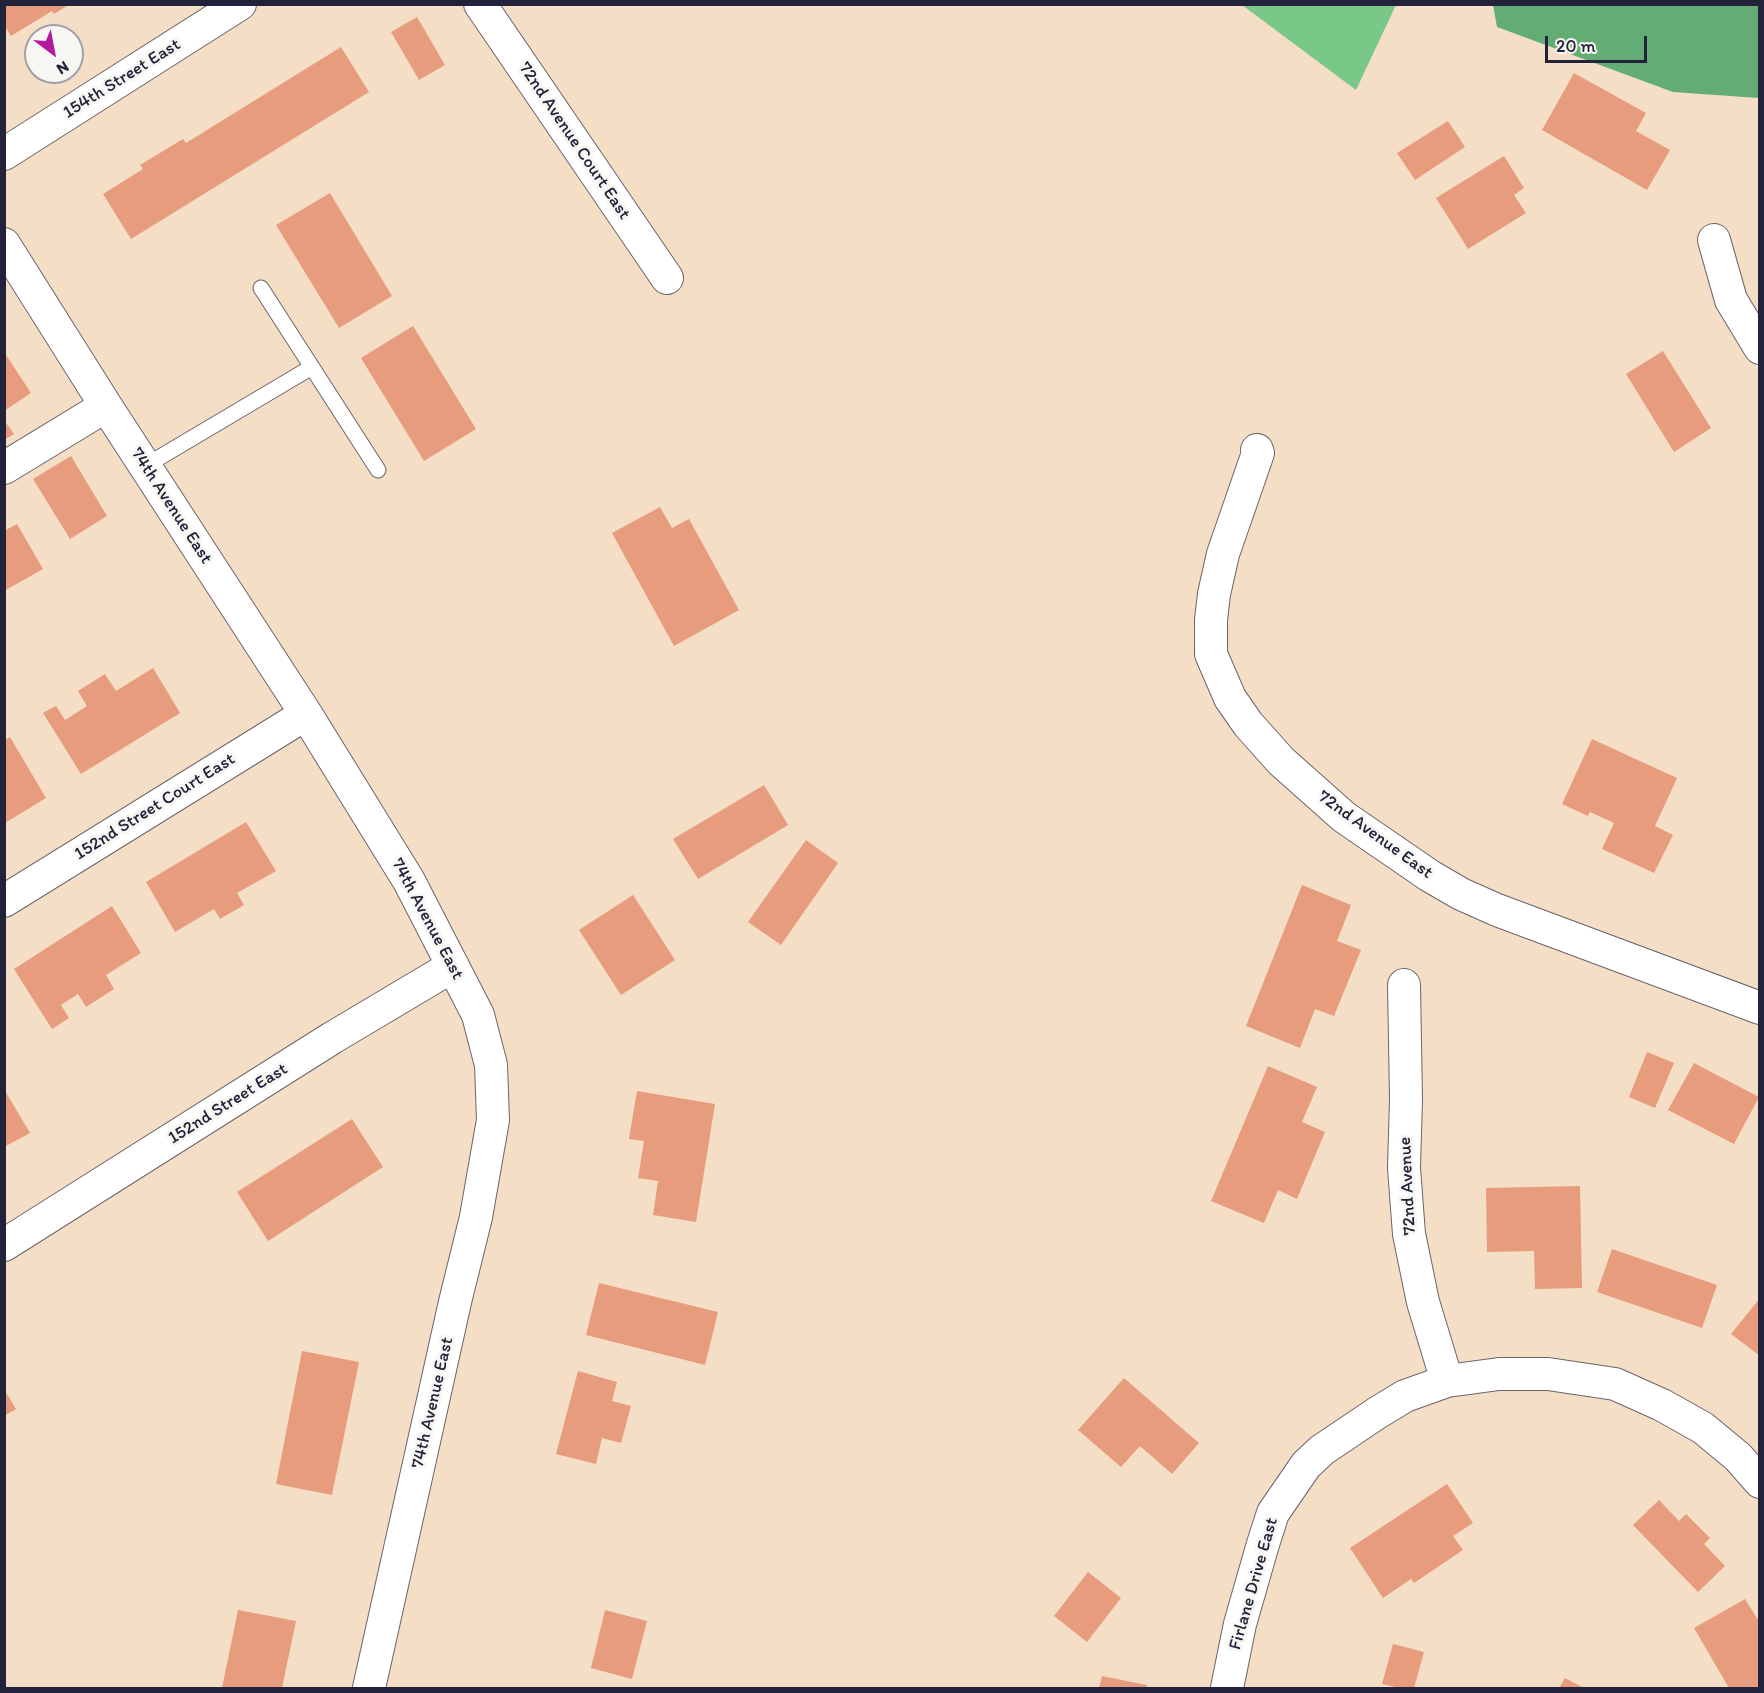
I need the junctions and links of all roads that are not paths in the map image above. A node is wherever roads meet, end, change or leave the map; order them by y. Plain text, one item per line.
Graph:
1 (240, 4) edge
2 (480, 4) edge
3 (4, 154) edge
4 (1714, 240) dead end
5 (4, 244) edge
6 (667, 278) dead end
7 (261, 288) dead end
8 (1760, 348) edge
9 (312, 366) junction
10 (106, 406) junction
11 (1257, 450) dead end
12 (146, 466) junction
13 (4, 468) edge
14 (378, 470) dead end
15 (306, 714) junction
16 (4, 901) edge
17 (453, 966) junction
18 (1404, 985) dead end
19 (1760, 1008) edge
20 (4, 1245) edge
21 (1447, 1381) junction
22 (1760, 1482) edge
23 (369, 1689) edge
24 (1227, 1689) edge

1 - 3 street, 154th Street East
2 - 6 street, 72nd Avenue Court East
4 - 8 street
5 - 10 street, 74th Avenue East
7 - 9 lane
9 - 12 lane
9 - 14 lane
10 - 12 street, 74th Avenue East
10 - 13 street
11 - 19 street, 72nd Avenue East
12 - 15 street, 74th Avenue East
15 - 16 street, 152nd Street Court East
15 - 17 street, 74th Avenue East
17 - 20 street, 152nd Street East
17 - 23 street, 74th Avenue East
18 - 21 street, 72nd Avenue
21 - 22 street, Firlane Drive East
21 - 24 street, Firlane Drive East

